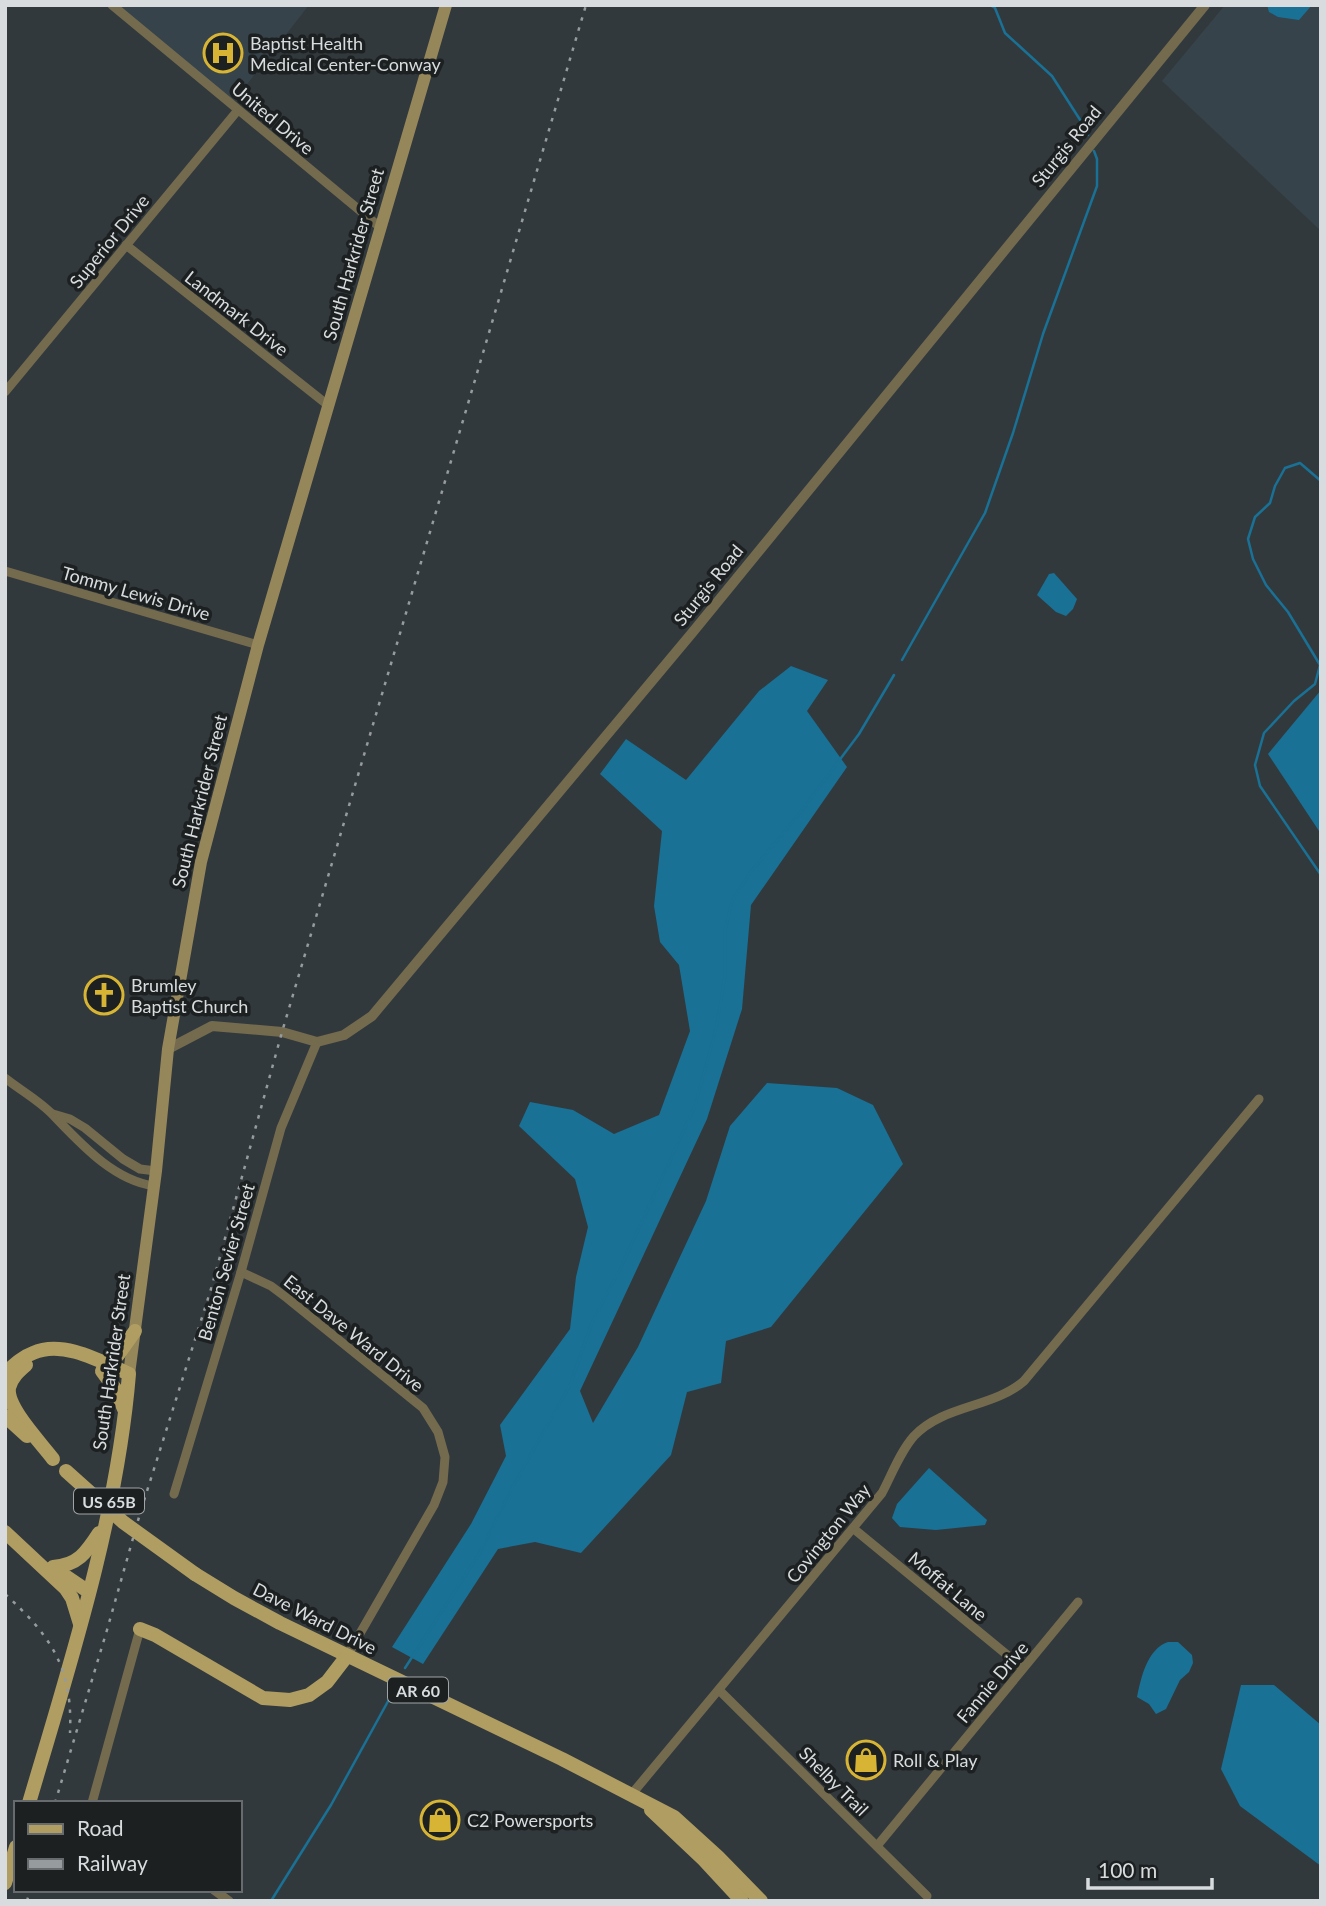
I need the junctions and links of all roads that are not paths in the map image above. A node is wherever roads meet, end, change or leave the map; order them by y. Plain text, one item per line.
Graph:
1 (112, 5) edge
2 (446, 5) edge
3 (1205, 5) edge
4 (238, 110) junction
5 (381, 228) junction
6 (126, 245) junction
7 (5, 392) edge
8 (328, 406) junction
9 (5, 571) edge
10 (258, 645) junction
11 (317, 1042) junction
12 (168, 1049) junction
13 (5, 1078) edge
14 (1259, 1099) dead end
15 (52, 1114) junction
16 (156, 1171) junction
17 (154, 1186) junction
18 (241, 1272) junction
19 (135, 1331) junction
20 (102, 1367) junction
21 (5, 1373) edge
22 (129, 1378) junction
23 (125, 1412) junction
24 (5, 1416) edge
25 (5, 1426) edge
26 (24, 1433) junction
27 (53, 1459) junction
28 (174, 1493) dead end
29 (5, 1520) edge
30 (104, 1526) junction
31 (854, 1529) junction
32 (5, 1532) edge
33 (53, 1571) junction
34 (88, 1595) junction
35 (1078, 1602) dead end
36 (80, 1625) junction
37 (140, 1629) joint
38 (347, 1656) junction
39 (1023, 1668) junction
40 (719, 1690) junction
41 (637, 1798) junction
42 (30, 1801) edge
43 (93, 1801) edge
44 (877, 1846) junction
45 (14, 1854) edge
46 (5, 1883) edge
47 (926, 1896) dead end
48 (743, 1901) edge
49 (761, 1901) edge

1 - 4 street, United Drive
2 - 5 main road, South Harkrider Street
3 - 11 street, Sturgis Road
4 - 5 street, United Drive
4 - 6 street, Superior Drive
5 - 8 main road, South Harkrider Street
6 - 7 street, Superior Drive
6 - 8 street, Landmark Drive
8 - 10 main road, South Harkrider Street
9 - 10 street, Tommy Lewis Drive
10 - 12 main road, South Harkrider Street
11 - 12 street
11 - 18 street, Benton Sevier Street
12 - 16 main road, South Harkrider Street
13 - 15 street
14 - 31 street, Covington Way
15 - 16 street
15 - 17 street
16 - 17 main road, South Harkrider Street
17 - 19 main road, South Harkrider Street
18 - 28 street, Benton Sevier Street
18 - 38 street, East Dave Ward Drive
19 - 20 main road
19 - 22 main road, South Harkrider Street
20 - 21 main road
20 - 22 main road
20 - 23 main road
20 - 27 main road
22 - 23 main road, South Harkrider Street / US 65B
23 - 30 main road, South Harkrider Street / US 65B
24 - 26 main road, Dave Ward Drive / AR 60
25 - 26 main road
26 - 27 main road, Dave Ward Drive / AR 60
27 - 38 main road, Dave Ward Drive / AR 60, bridge
29 - 33 main road
30 - 33 main road
30 - 34 main road, South Harkrider Street / US 65B
31 - 39 street, Moffat Lane
31 - 40 street, Covington Way
32 - 33 main road
33 - 34 main road
33 - 36 main road
34 - 36 main road, South Harkrider Street / US 65B
35 - 39 street, Fannie Drive
36 - 42 main road, US 65B
37 - 38 main road
37 - 43 street
38 - 41 main road, Dave Ward Drive / AR 60
39 - 44 street, Fannie Drive
40 - 41 street, Covington Way
40 - 44 street, Shelby Trail
41 - 48 main road, Dave Ward Drive / AR 60
41 - 49 main road, Dave Ward Drive / AR 60
44 - 47 street, Shelby Trail
45 - 46 main road

